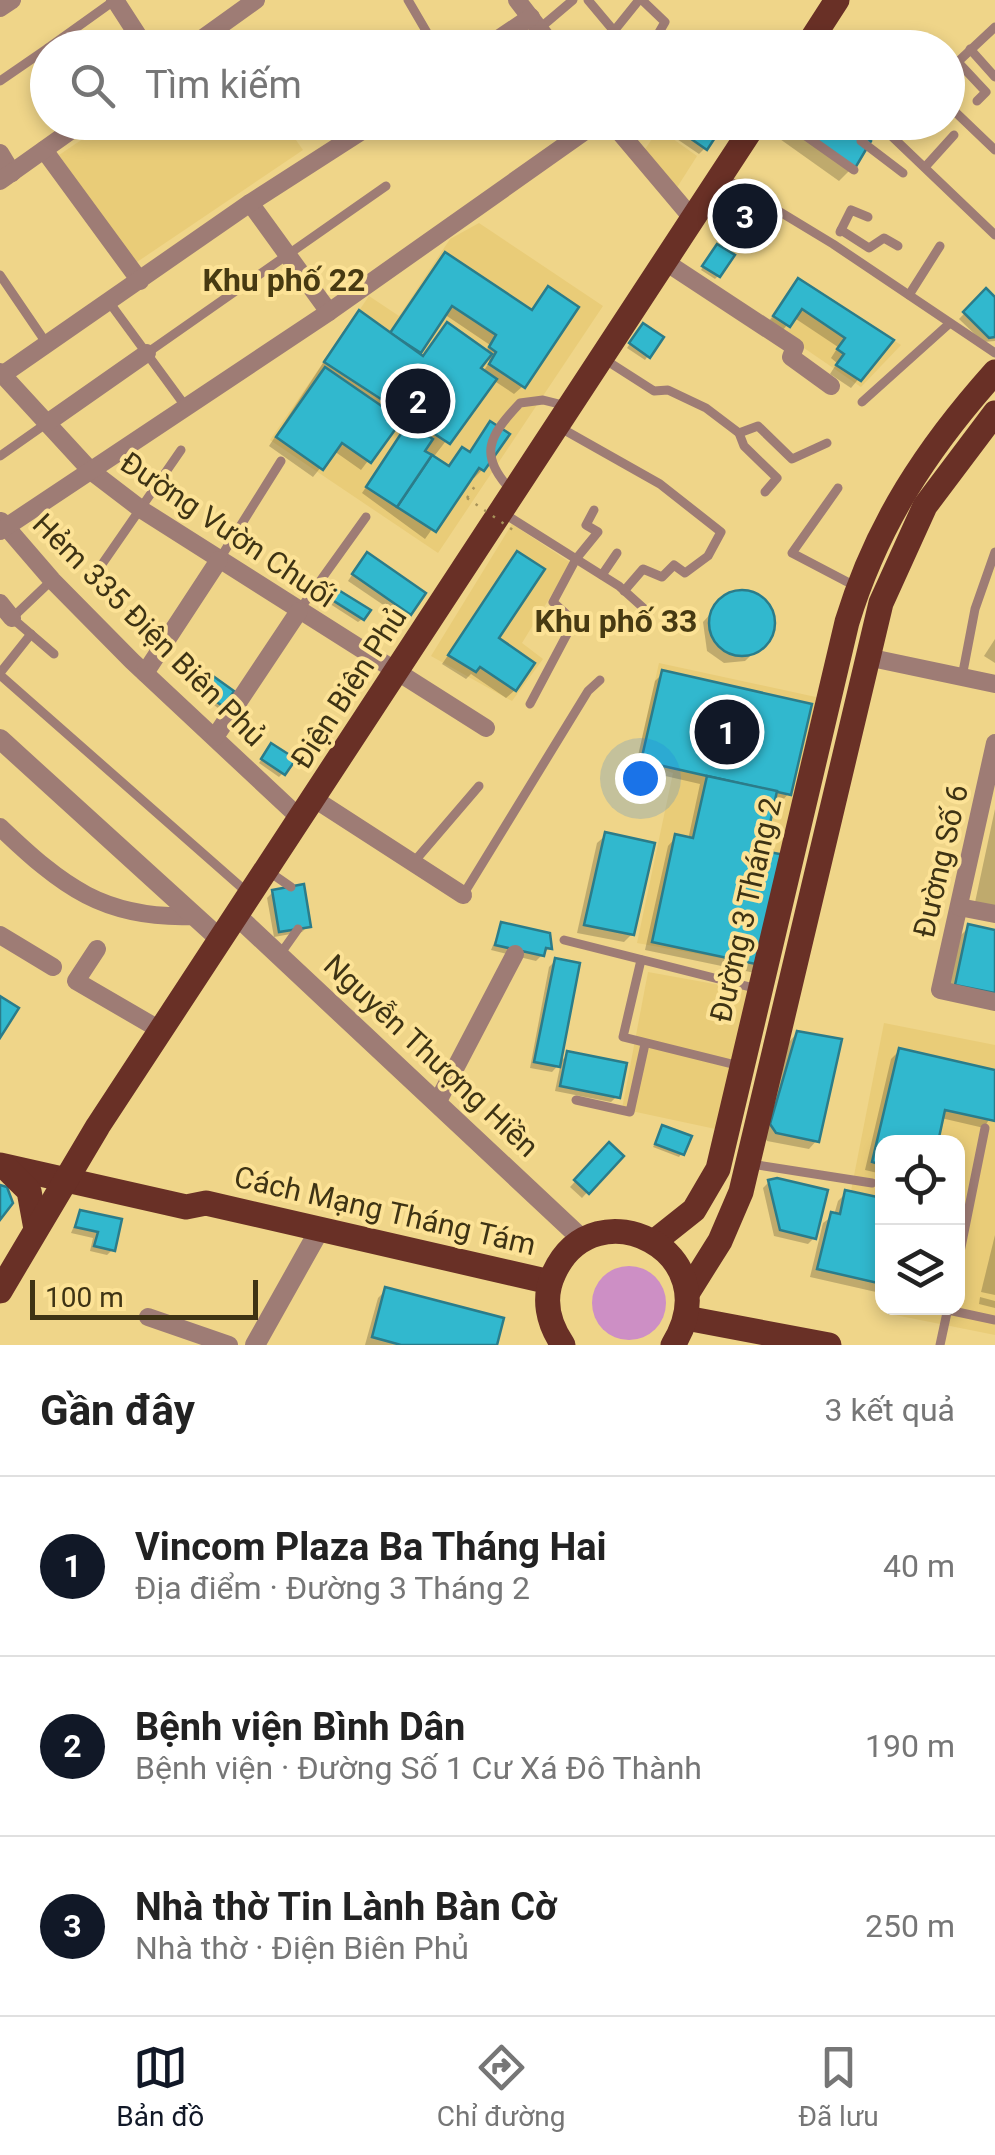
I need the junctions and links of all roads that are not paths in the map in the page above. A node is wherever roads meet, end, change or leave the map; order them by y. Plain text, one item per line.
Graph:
1 (12, 0) edge
2 (115, 0) edge
3 (256, 0) edge
4 (408, 0) edge
5 (518, 0) edge
6 (573, 0) edge
7 (588, 0) edge
8 (837, 0) edge
9 (645, 1) edge
10 (0, 8) edge
11 (535, 22) junction
12 (995, 27) edge
13 (73, 30) edge
14 (134, 30) edge
15 (214, 30) edge
16 (426, 30) edge
17 (520, 30) edge
18 (541, 30) edge
19 (660, 30) edge
20 (818, 30) edge
21 (970, 50) junction
22 (965, 55) edge
23 (30, 60) edge
24 (965, 70) edge
25 (995, 77) edge
26 (0, 81) edge
27 (976, 101) dead end
28 (965, 121) edge
29 (58, 140) edge
30 (348, 140) edge
31 (573, 140) edge
32 (627, 140) edge
33 (744, 140) edge
34 (812, 140) edge
35 (862, 140) edge
36 (902, 140) edge
37 (949, 140) edge
38 (44, 150) junction
39 (995, 150) edge
40 (0, 153) edge
41 (926, 166) junction
42 (854, 170) dead end
43 (903, 173) dead end
44 (720, 176) junction
45 (6, 177) edge
46 (386, 186) dead end
47 (250, 203) junction
48 (868, 217) dead end
49 (692, 218) junction
50 (993, 229) edge
51 (841, 230) junction
52 (834, 244) junction
53 (898, 246) dead end
54 (940, 246) dead end
55 (285, 254) junction
56 (664, 261) junction
57 (0, 276) edge
58 (140, 281) junction
59 (909, 294) junction
60 (109, 302) junction
61 (329, 312) junction
62 (950, 323) junction
63 (47, 344) junction
64 (148, 353) junction
65 (995, 353) edge
66 (602, 357) junction
67 (995, 372) edge
68 (1, 374) edge
69 (831, 386) dead end
70 (862, 402) dead end
71 (186, 407) junction
72 (995, 413) edge
73 (564, 416) junction
74 (48, 423) junction
75 (739, 433) junction
76 (827, 443) dead end
77 (181, 450) dead end
78 (0, 456) edge
79 (281, 461) dead end
80 (90, 471) junction
81 (838, 488) dead end
82 (765, 492) dead end
83 (142, 510) junction
84 (594, 510) dead end
85 (509, 511) junction
86 (366, 516) dead end
87 (2, 526) edge
88 (995, 552) edge
89 (617, 553) dead end
90 (576, 559) junction
91 (220, 560) junction
92 (98, 570) dead end
93 (602, 575) junction
94 (52, 580) junction
95 (858, 587) junction
96 (624, 591) junction
97 (6, 611) edge
98 (298, 611) junction
99 (648, 613) dead end
100 (31, 634) junction
101 (54, 654) dead end
102 (867, 657) junction
103 (145, 673) junction
104 (0, 674) edge
105 (398, 674) junction
106 (962, 677) junction
107 (600, 680) dead end
108 (995, 684) edge
109 (530, 704) dead end
110 (486, 728) dead end
111 (215, 737) junction
112 (0, 740) edge
113 (995, 743) edge
114 (480, 786) dead end
115 (309, 810) junction
116 (0, 826) edge
117 (413, 863) junction
118 (268, 871) junction
119 (290, 887) dead end
120 (463, 895) joint
121 (244, 906) junction
122 (959, 907) junction
123 (995, 914) edge
124 (195, 916) junction
125 (298, 929) dead end
126 (0, 935) edge
127 (221, 940) junction
128 (564, 940) dead end
129 (97, 949) dead end
130 (515, 954) dead end
131 (279, 956) junction
132 (641, 960) junction
133 (54, 967) dead end
134 (761, 990) junction
135 (995, 1002) edge
136 (162, 1031) junction
137 (645, 1044) junction
138 (743, 1066) junction
139 (576, 1100) dead end
140 (437, 1103) junction
141 (984, 1128) dead end
142 (2, 1160) edge
143 (748, 1163) junction
144 (69, 1173) junction
145 (872, 1183) dead end
146 (965, 1226) edge
147 (36, 1229) junction
148 (320, 1229) junction
149 (583, 1240) junction
150 (654, 1241) junction
151 (550, 1282) junction
152 (0, 1290) edge
153 (688, 1292) junction
154 (965, 1312) edge
155 (946, 1315) edge
156 (148, 1317) dead end
157 (686, 1318) junction
158 (995, 1320) edge
159 (229, 1345) edge
160 (255, 1345) edge
161 (562, 1345) edge
162 (673, 1345) edge
163 (829, 1345) edge
164 (940, 1345) edge

1 - 10 street
2 - 13 lane
2 - 14 street
3 - 15 street
4 - 16 lane
5 - 11 street
6 - 11 lane
7 - 9 lane
8 - 20 main road
9 - 19 lane
11 - 17 street
11 - 18 street
12 - 21 lane
21 - 22 lane
21 - 25 lane
23 - 26 lane
24 - 27 lane
28 - 39 lane
29 - 38 street
30 - 47 street
31 - 61 street
32 - 49 street
33 - 44 main road, Điện Biên Phủ
34 - 42 lane
35 - 43 lane
36 - 41 lane
37 - 41 lane
38 - 45 street
38 - 58 street
40 - 45 street
41 - 50 lane
44 - 49 main road, Điện Biên Phủ
44 - 52 lane
46 - 55 lane
47 - 55 street
47 - 58 street
48 - 51 lane
49 - 56 main road, Điện Biên Phủ
51 - 52 lane
51 - 53 lane
52 - 59 lane
54 - 59 lane
55 - 61 street
55 - 64 lane
56 - 66 main road, Điện Biên Phủ
56 - 69 street
57 - 63 lane
58 - 60 street
59 - 62 lane
60 - 63 street
60 - 64 lane
61 - 71 street
62 - 65 lane
62 - 70 lane
63 - 68 street
64 - 71 lane
64 - 74 street
66 - 73 main road, Điện Biên Phủ
66 - 75 lane
67 - 95 main road, Đường 3 Tháng 2
68 - 74 street, Đường Vườn Chuối
71 - 80 street
72 - 102 main road, Đường 3 Tháng 2
73 - 85 main road, Điện Biên Phủ
73 - 85 lane
73 - 96 lane
74 - 78 lane
74 - 80 street, Đường Vườn Chuối
75 - 76 lane
75 - 82 lane
77 - 83 lane
79 - 91 lane
80 - 83 street, Đường Vườn Chuối
80 - 87 street
81 - 95 lane
83 - 91 street, Đường Vườn Chuối
83 - 92 lane
84 - 90 lane
85 - 90 lane
85 - 105 main road, Điện Biên Phủ
86 - 98 lane
87 - 94 street, Hẻm 335 Điện Biên Phủ
88 - 106 lane
89 - 93 lane
90 - 93 lane
90 - 109 lane
91 - 98 street, Đường Vườn Chuối
91 - 103 street
93 - 96 lane
94 - 97 lane
94 - 103 street, Hẻm 335 Điện Biên Phủ
95 - 134 main road, Đường 3 Tháng 2
96 - 99 lane
97 - 100 lane
98 - 105 street, Đường Vườn Chuối
98 - 111 street
100 - 101 lane
100 - 104 lane
102 - 106 street
102 - 143 main road, Đường 3 Tháng 2
103 - 111 street, Hẻm 335 Điện Biên Phủ
104 - 121 lane
105 - 110 street, Đường Vườn Chuối
105 - 115 main road, Điện Biên Phủ
106 - 108 street
107 - 120 lane
111 - 115 street, Hẻm 335 Điện Biên Phủ
112 - 124 street
113 - 122 street, Đường Số 6
114 - 117 lane
115 - 117 street, Hẻm 335 Điện Biên Phủ
115 - 118 main road, Điện Biên Phủ
116 - 124 street
117 - 120 street, Hẻm 335 Điện Biên Phủ
118 - 119 lane
118 - 121 main road, Điện Biên Phủ
121 - 127 main road, Điện Biên Phủ
121 - 131 street, Nguyễn Thượng Hiền
122 - 123 street
122 - 135 street, Đường Số 6
124 - 127 street
125 - 131 lane
126 - 133 street
127 - 136 main road, Điện Biên Phủ
128 - 132 lane
129 - 136 street
130 - 140 street
131 - 140 street, Nguyễn Thượng Hiền
132 - 134 lane
132 - 137 lane
134 - 138 main road, Đường 3 Tháng 2
136 - 144 main road, Điện Biên Phủ
137 - 138 lane
137 - 139 lane
138 - 150 main road, Đường 3 Tháng 2
140 - 149 street, Nguyễn Thượng Hiền
141 - 146 lane
142 - 144 main road, Cách Mạng Tháng Tám
142 - 147 main road
143 - 145 lane
143 - 153 main road, Đường 3 Tháng 2
144 - 147 main road, Điện Biên Phủ
144 - 148 main road, Cách Mạng Tháng Tám
147 - 152 main road, Điện Biên Phủ
148 - 151 main road, Cách Mạng Tháng Tám
148 - 160 street
149 - 150 main road
149 - 151 main road
150 - 153 main road
151 - 161 main road
153 - 157 main road
154 - 158 lane
155 - 164 lane
156 - 159 street
157 - 162 main road
157 - 163 main road

